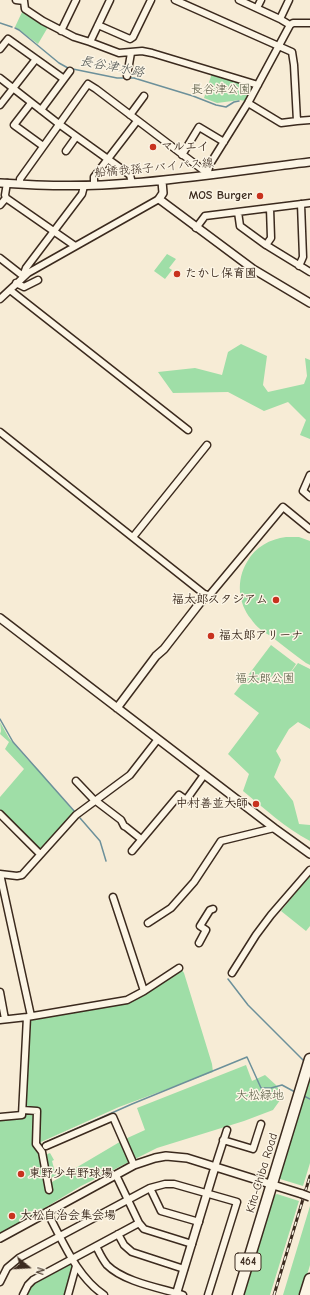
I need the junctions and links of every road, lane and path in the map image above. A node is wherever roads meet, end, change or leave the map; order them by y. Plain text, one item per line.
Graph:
1 (16, 0) edge
2 (76, 0) edge
3 (110, 0) edge
4 (151, 0) edge
5 (175, 0) edge
6 (239, 0) edge
7 (261, 0) edge
8 (289, 0) edge
9 (257, 8) junction
10 (310, 16) edge
11 (280, 19) junction
12 (310, 23) edge
13 (98, 25) junction
14 (290, 25) junction
15 (61, 31) junction
16 (90, 42) junction
17 (1, 45) edge
18 (278, 47) junction
19 (130, 53) junction
20 (36, 59) junction
21 (70, 71) dead end
22 (127, 76) dead end
23 (0, 78) edge
24 (64, 79) junction
25 (258, 85) junction
26 (13, 88) junction
27 (144, 96) dead end
28 (31, 103) junction
29 (248, 103) junction
30 (0, 105) edge
31 (40, 110) junction
32 (130, 115) junction
33 (310, 120) edge
34 (137, 121) junction
35 (296, 121) junction
36 (59, 124) junction
37 (76, 137) junction
38 (224, 142) junction
39 (43, 146) junction
40 (66, 151) dead end
41 (182, 155) junction
42 (108, 160) junction
43 (310, 162) edge
44 (207, 175) junction
45 (162, 181) junction
46 (4, 183) edge
47 (20, 184) junction
48 (132, 184) junction
49 (94, 185) junction
50 (84, 186) junction
51 (6, 198) junction
52 (159, 199) junction
53 (310, 203) edge
54 (301, 204) junction
55 (0, 205) edge
56 (270, 208) junction
57 (238, 212) junction
58 (196, 228) junction
59 (54, 232) junction
60 (266, 245) junction
61 (75, 246) junction
62 (0, 258) edge
63 (299, 266) junction
64 (310, 272) edge
65 (23, 276) junction
66 (38, 280) dead end
67 (16, 284) junction
68 (10, 290) junction
69 (0, 299) edge
70 (310, 303) edge
71 (188, 430) dead end
72 (0, 432) edge
73 (208, 445) dead end
74 (310, 475) edge
75 (310, 497) edge
76 (310, 529) edge
77 (133, 537) junction
78 (206, 595) junction
79 (0, 618) edge
80 (117, 708) junction
81 (158, 739) junction
82 (204, 775) junction
83 (76, 781) dead end
84 (95, 801) junction
85 (0, 814) edge
86 (274, 828) junction
87 (141, 839) junction
88 (132, 851) dead end
89 (40, 854) junction
90 (310, 854) edge
91 (310, 870) edge
92 (0, 874) edge
93 (113, 896) dead end
94 (213, 909) dead end
95 (148, 923) dead end
96 (198, 942) dead end
97 (179, 968) dead end
98 (232, 974) dead end
99 (144, 991) junction
100 (0, 992) edge
101 (29, 1016) junction
102 (3, 1019) edge
103 (310, 1059) edge
104 (22, 1110) junction
105 (0, 1117) edge
106 (261, 1124) dead end
107 (227, 1130) dead end
108 (223, 1140) junction
109 (46, 1146) dead end
110 (134, 1165) junction
111 (215, 1167) junction
112 (116, 1175) junction
113 (275, 1186) junction
114 (150, 1188) junction
115 (49, 1190) dead end
116 (208, 1192) junction
117 (310, 1197) edge
118 (127, 1199) junction
119 (48, 1212) junction
120 (198, 1222) junction
121 (139, 1223) junction
122 (118, 1234) junction
123 (60, 1236) junction
124 (0, 1238) edge
125 (192, 1244) junction
126 (96, 1246) junction
127 (72, 1258) junction
128 (76, 1266) junction
129 (184, 1269) junction
130 (310, 1280) edge
131 (0, 1282) edge
132 (179, 1294) edge
133 (23, 1295) edge
134 (68, 1295) edge
135 (104, 1295) edge
136 (208, 1295) edge
137 (238, 1295) edge
138 (305, 1295) edge

1 - 15 street
2 - 15 street
3 - 13 street
4 - 13 street
5 - 18 street
6 - 9 street
7 - 9 street
8 - 11 street
9 - 11 street
10 - 12 street
11 - 14 street
12 - 14 street
13 - 16 street
14 - 18 street
15 - 16 street
16 - 19 street
17 - 20 street
18 - 25 street
18 - 35 street
19 - 22 street
19 - 25 street
20 - 24 street
20 - 26 street
21 - 24 street
23 - 26 street
24 - 31 street
25 - 29 street
26 - 28 street
26 - 30 street
27 - 32 street
28 - 31 street
28 - 39 street
29 - 35 street
29 - 38 street
31 - 36 street
32 - 34 street
32 - 36 street
33 - 35 street
34 - 41 street
34 - 42 street
36 - 37 street
36 - 39 street
37 - 40 street
37 - 42 street
38 - 41 street
38 - 44 street
39 - 47 street
41 - 44 street
42 - 48 street
42 - 49 street
43 - 44 street, 船橋我孫子バイパス線
44 - 45 street, 船橋我孫子バイパス線
45 - 48 street, 船橋我孫子バイパス線
45 - 52 street
46 - 47 street, 船橋我孫子バイパス線
46 - 51 street
47 - 50 street, 船橋我孫子バイパス線
48 - 49 street, 船橋我孫子バイパス線
49 - 50 street, 船橋我孫子バイパス線
50 - 59 street
51 - 55 street
51 - 59 street
52 - 58 street
52 - 61 street
53 - 54 street
54 - 56 street
54 - 63 street
56 - 57 street
56 - 60 street
57 - 58 street
57 - 60 street
58 - 70 street
59 - 61 street
59 - 65 street
60 - 63 street
61 - 65 street
62 - 65 street
63 - 64 street
65 - 67 street
66 - 67 street
67 - 68 street
68 - 69 street
68 - 71 street
72 - 77 street
73 - 77 street
74 - 75 street
76 - 78 street
77 - 78 street
78 - 80 street
79 - 80 street
80 - 81 street
81 - 82 street
81 - 84 street
82 - 86 street
82 - 87 street
83 - 84 street
84 - 87 street
84 - 89 street
85 - 89 street
86 - 90 street
86 - 95 street
87 - 88 street
89 - 92 street
91 - 98 street
92 - 101 street
93 - 99 street
94 - 96 street
97 - 99 street
99 - 101 street
100 - 102 street
101 - 102 street
101 - 104 street
103 - 113 highway, Kita-Chiba Road / 464
104 - 105 street
104 - 115 street
106 - 108 street
107 - 108 street
108 - 111 street
109 - 110 street
110 - 111 street
110 - 112 street
111 - 113 street
111 - 116 street
112 - 118 street
112 - 119 street
113 - 117 street, bridge
113 - 137 highway, Kita-Chiba Road / 464
114 - 116 street
114 - 118 street
114 - 120 street
116 - 120 street
116 - 136 street
118 - 121 street
118 - 123 street
119 - 123 street
119 - 124 street
120 - 125 street
121 - 122 street
121 - 125 street
122 - 126 street
122 - 129 street
123 - 127 street
123 - 131 street
125 - 129 street
126 - 127 street
126 - 132 street
127 - 128 street
127 - 133 street
128 - 134 street
128 - 135 street
129 - 132 street
130 - 138 highway

